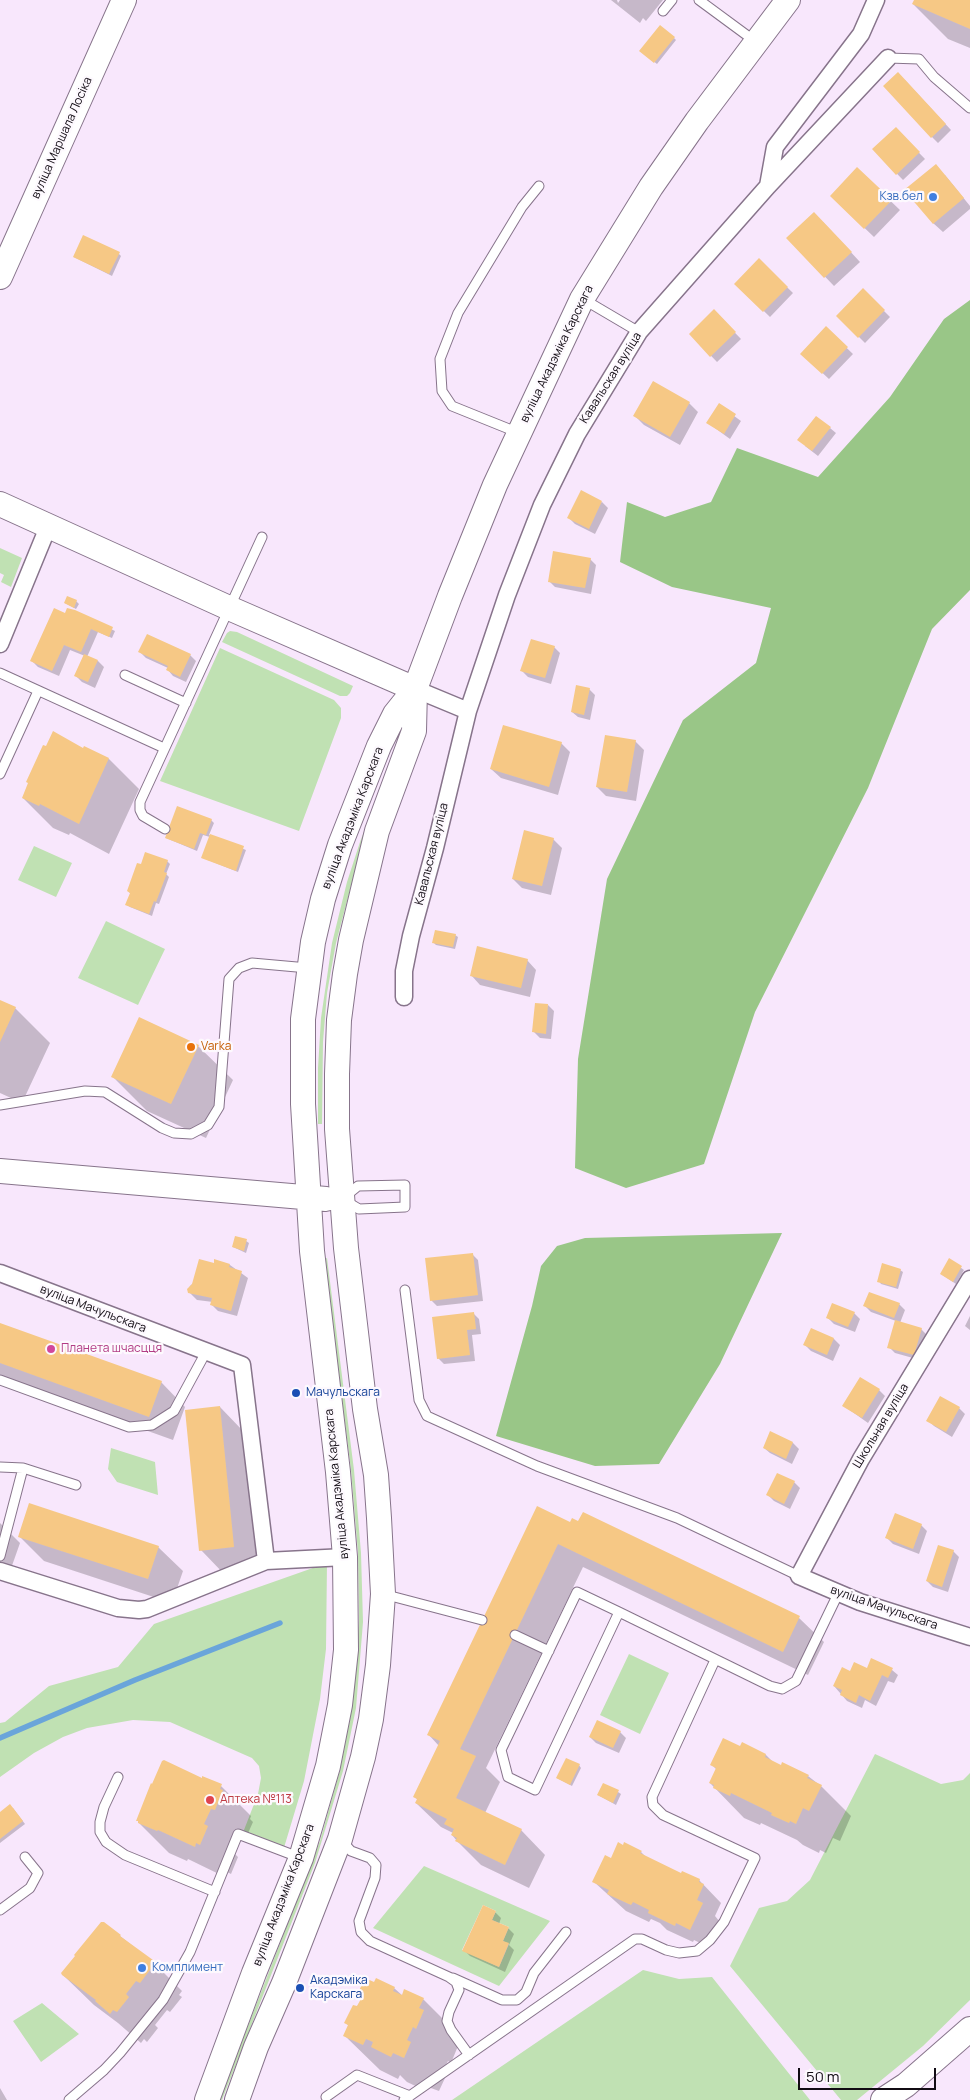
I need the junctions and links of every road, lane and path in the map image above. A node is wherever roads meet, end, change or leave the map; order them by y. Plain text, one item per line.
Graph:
1 (124, 0) edge
2 (672, 0) edge
3 (699, 0) edge
4 (788, 0) edge
5 (876, 0) edge
6 (663, 11) dead end
7 (756, 42) junction
8 (888, 58) joint
9 (970, 108) edge
10 (539, 186) dead end
11 (768, 186) junction
12 (0, 277) edge
13 (582, 299) junction
14 (638, 332) junction
15 (519, 434) junction
16 (0, 504) edge
17 (48, 527) junction
18 (262, 537) dead end
19 (229, 608) junction
20 (0, 644) edge
21 (0, 673) edge
22 (125, 675) dead end
23 (415, 689) junction
24 (38, 691) junction
25 (186, 703) junction
26 (468, 711) junction
27 (164, 748) junction
28 (0, 774) edge
29 (165, 829) dead end
30 (309, 968) junction
31 (404, 997) dead end
32 (0, 1106) edge
33 (0, 1171) edge
34 (310, 1198) junction
35 (342, 1200) junction
36 (0, 1273) edge
37 (970, 1279) edge
38 (405, 1290) dead end
39 (206, 1352) junction
40 (0, 1380) edge
41 (0, 1468) edge
42 (23, 1468) junction
43 (76, 1485) dead end
44 (0, 1556) edge
45 (345, 1557) junction
46 (266, 1561) junction
47 (0, 1571) edge
48 (799, 1576) junction
49 (383, 1594) junction
50 (838, 1594) junction
51 (619, 1612) junction
52 (482, 1620) dead end
53 (515, 1635) dead end
54 (970, 1637) edge
55 (549, 1651) junction
56 (716, 1660) junction
57 (118, 1777) dead end
58 (340, 1839) junction
59 (25, 1857) dead end
60 (301, 1858) junction
61 (215, 1892) junction
62 (0, 1910) edge
63 (566, 1932) dead end
64 (449, 1977) junction
65 (970, 2029) edge
66 (469, 2055) junction
67 (326, 2097) dead end
68 (407, 2098) edge
69 (69, 2100) edge
70 (207, 2100) edge
71 (237, 2100) edge
72 (883, 2100) edge

1 - 12 main road, вуліца Маршала Лосіка
2 - 6 lane
3 - 7 lane
4 - 7 main road, вуліца Акадэміка Карскага
5 - 11 street
7 - 13 main road, вуліца Акадэміка Карскага
8 - 9 lane
8 - 11 street, Кавальская вуліца
10 - 15 lane
11 - 14 street, Кавальская вуліца
13 - 14 lane
13 - 15 main road, вуліца Акадэміка Карскага
14 - 26 street, Кавальская вуліца
15 - 23 main road, вуліца Акадэміка Карскага
16 - 17 main road
17 - 19 main road
17 - 20 street
18 - 19 lane
19 - 23 main road
19 - 25 lane
21 - 24 lane
22 - 25 lane
23 - 26 street
23 - 30 main road, вуліца Акадэміка Карскага
23 - 35 main road, вуліца Акадэміка Карскага
24 - 27 lane
24 - 28 lane
25 - 27 lane
26 - 31 street, Кавальская вуліца
27 - 29 lane
30 - 32 lane
30 - 34 main road, вуліца Акадэміка Карскага
33 - 34 main road
34 - 35 main road
34 - 45 main road, вуліца Акадэміка Карскага
35 - 35 lane
35 - 49 main road, вуліца Акадэміка Карскага
36 - 39 street, вуліца Мачульскага
37 - 48 street, Школьная вуліца
38 - 48 lane
39 - 40 lane
39 - 46 street, вуліца Мачульскага
41 - 42 lane
42 - 43 lane
42 - 44 lane
45 - 46 street
45 - 60 main road, вуліца Акадэміка Карскага
46 - 47 street
48 - 50 street, вуліца Мачульскага
49 - 52 lane
49 - 58 main road, вуліца Акадэміка Карскага
50 - 54 street, вуліца Мачульскага
50 - 56 lane
51 - 55 lane
51 - 55 lane
51 - 56 lane
53 - 55 lane
56 - 66 lane
57 - 61 lane
58 - 64 lane
58 - 71 main road, вуліца Акадэміка Карскага
59 - 62 lane
60 - 61 lane
60 - 70 main road, вуліца Акадэміка Карскага
61 - 69 lane
63 - 64 lane
64 - 66 lane
65 - 72 main road
66 - 68 lane
67 - 68 lane

